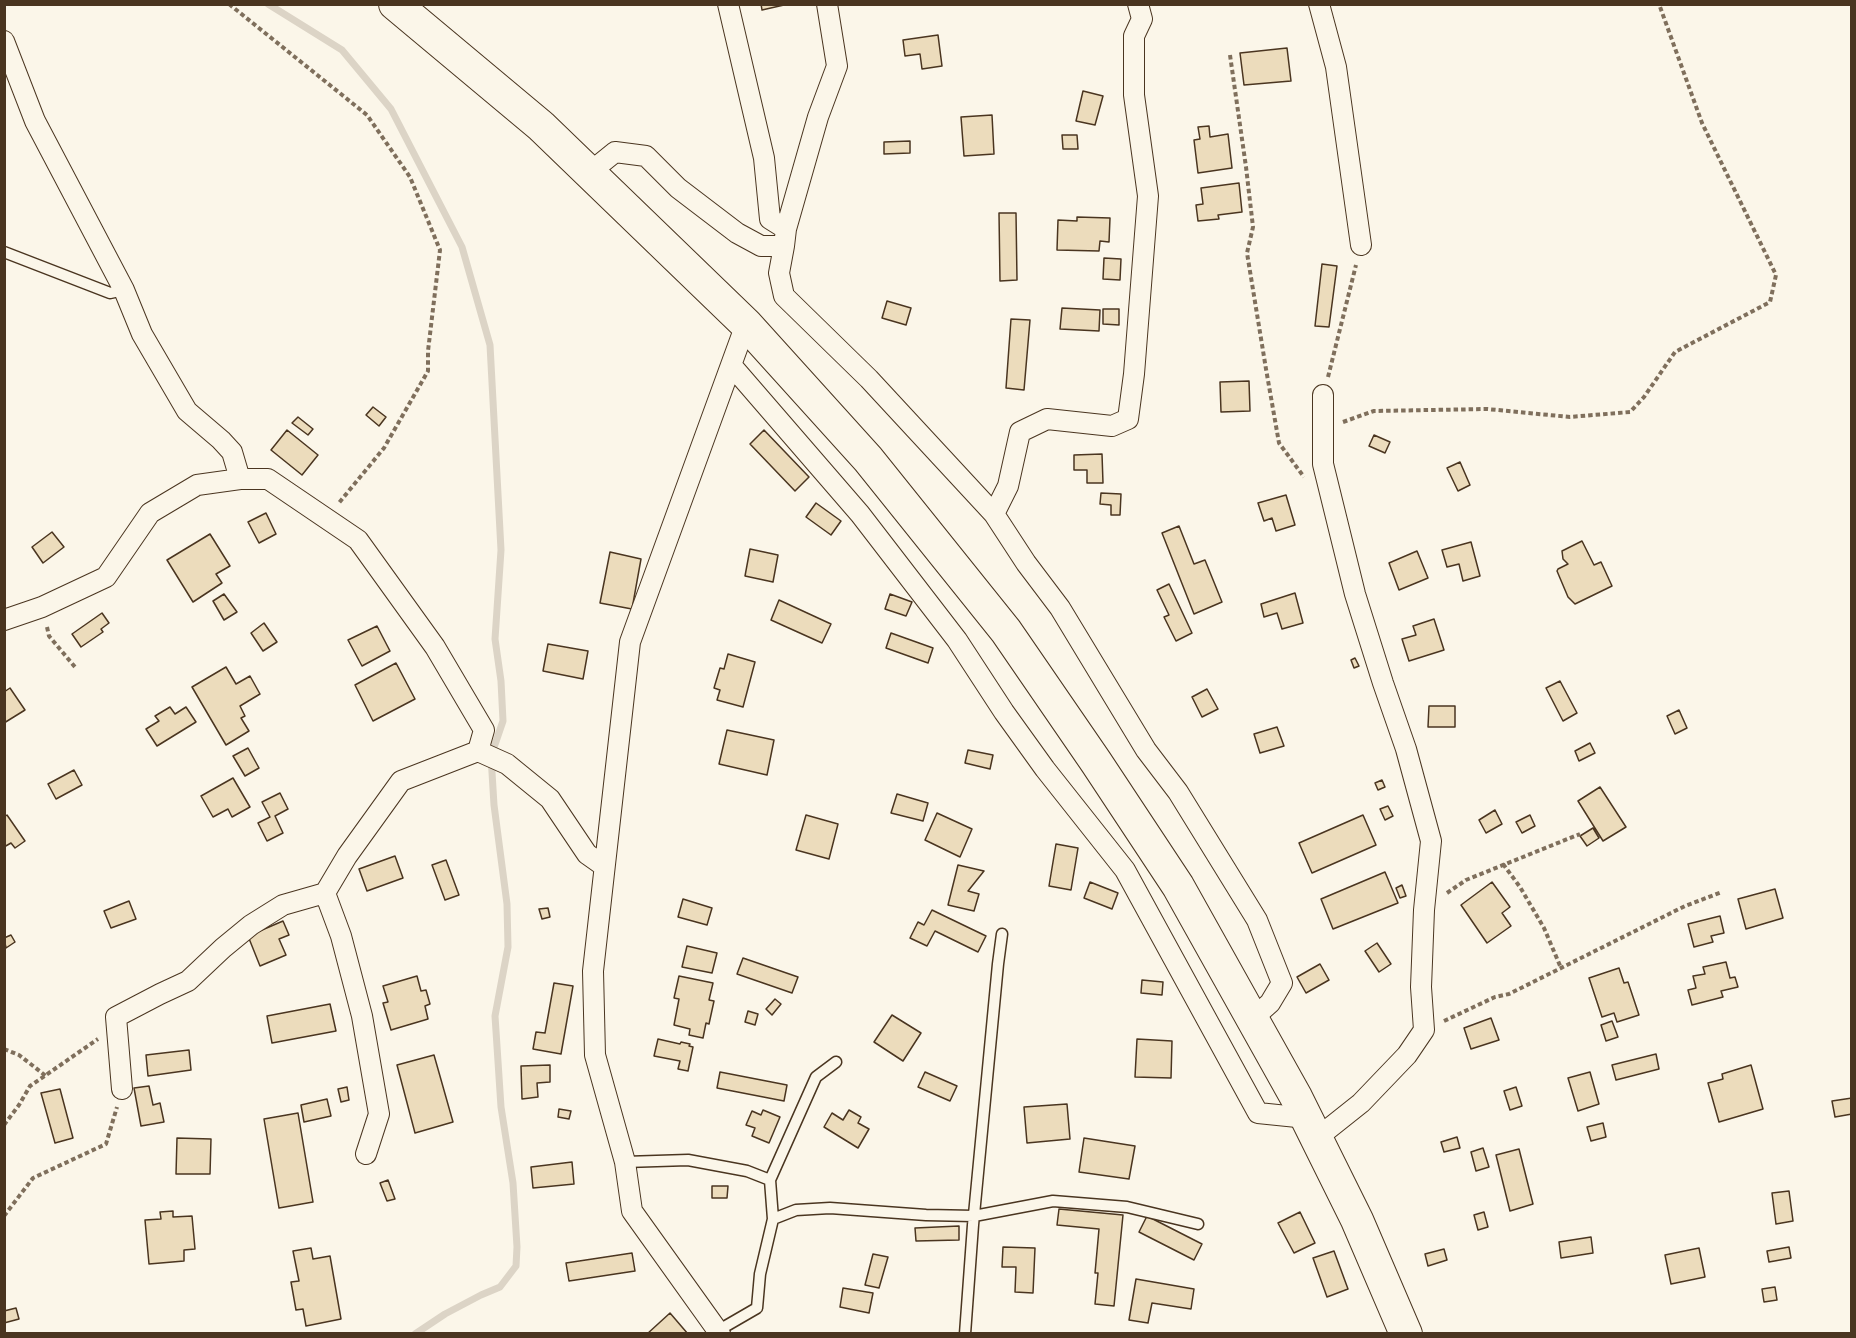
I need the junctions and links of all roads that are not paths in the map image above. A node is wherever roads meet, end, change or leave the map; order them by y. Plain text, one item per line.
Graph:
1 (394, 4) edge
2 (728, 4) edge
3 (827, 4) edge
4 (1138, 4) edge
5 (1319, 4) edge
6 (4, 41) edge
7 (589, 173) junction
8 (785, 238) junction
9 (1360, 245) road end
10 (4, 252) edge
11 (124, 290) junction
12 (746, 324) junction
13 (732, 366) junction
14 (1323, 395) road end
15 (240, 479) junction
16 (994, 514) junction
17 (4, 620) edge
18 (478, 751) junction
19 (604, 866) junction
20 (325, 893) junction
21 (1002, 934) dead end
22 (1252, 1019) junction
23 (836, 1062) dead end
24 (122, 1089) road end
25 (1312, 1128) junction
26 (366, 1155) dead end
27 (625, 1162) junction
28 (770, 1180) junction
29 (974, 1216) junction
30 (773, 1219) junction
31 (1198, 1224) dead end
32 (719, 1332) edge
33 (965, 1334) edge
34 (1406, 1334) edge

1 - 7 main road
2 - 8 street
3 - 8 street
4 - 16 street
5 - 9 street
6 - 11 street
7 - 8 street
7 - 12 main road
8 - 16 street
10 - 11 lane
11 - 15 street
12 - 13 street
12 - 22 main road
13 - 19 street
13 - 25 street
14 - 25 street
15 - 17 street
15 - 18 street
16 - 22 street
18 - 19 street
18 - 20 street
19 - 27 street
20 - 24 street
20 - 26 street
21 - 29 lane
22 - 25 main road
23 - 28 lane
25 - 34 main road
27 - 28 lane
27 - 32 street
28 - 30 lane
29 - 30 lane
29 - 31 lane
29 - 33 lane
30 - 32 lane

